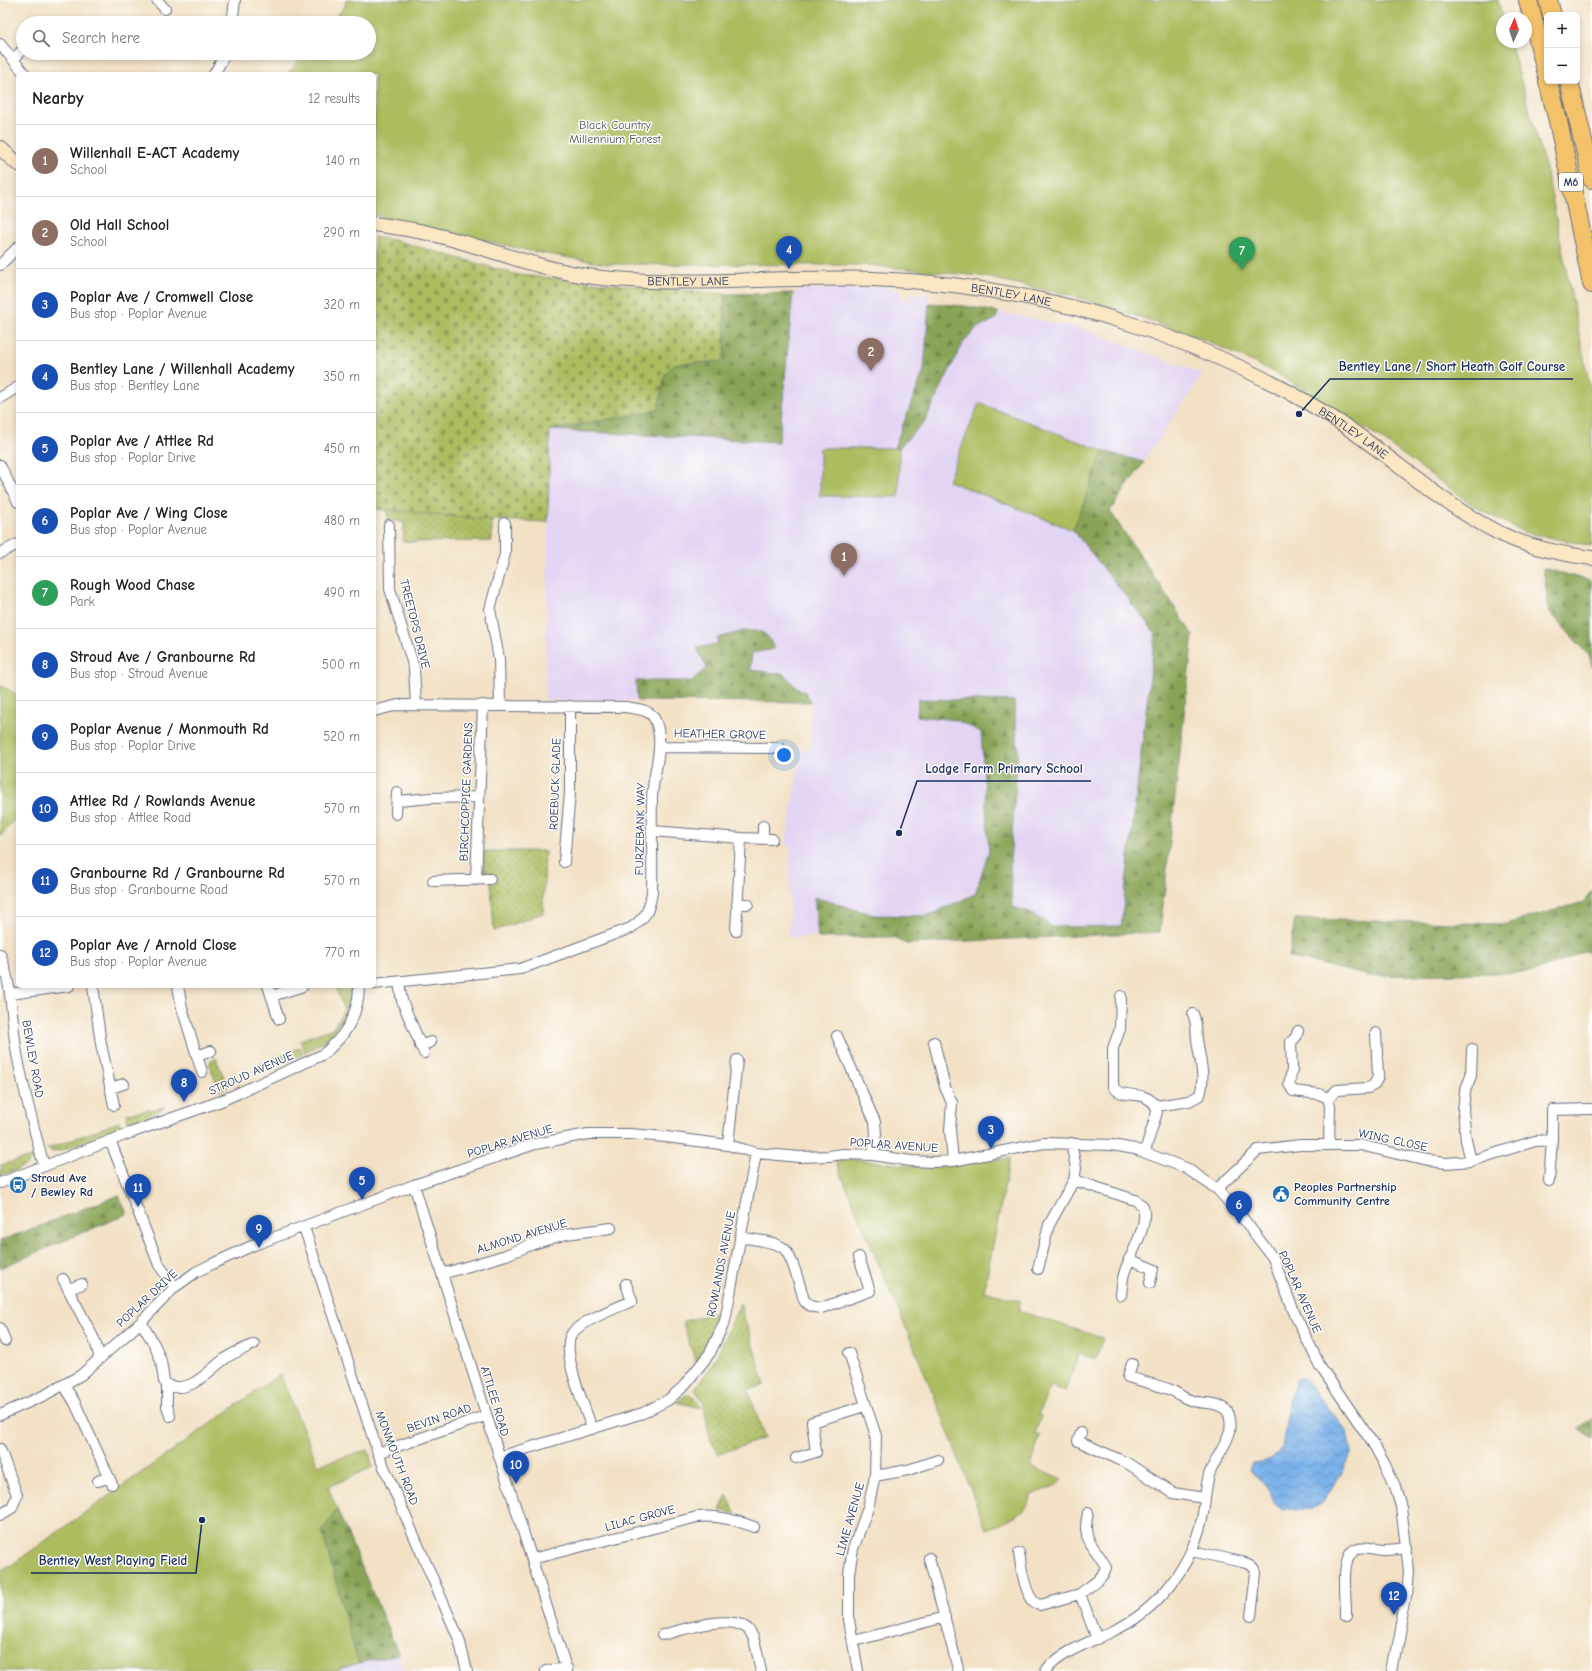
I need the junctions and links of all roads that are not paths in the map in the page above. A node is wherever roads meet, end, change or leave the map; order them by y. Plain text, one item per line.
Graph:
1 (157, 0) edge
2 (236, 0) edge
3 (1528, 0) edge
4 (1548, 0) edge
5 (165, 9) dead end
6 (1551, 12) edge
7 (233, 16) edge
8 (0, 44) edge
9 (14, 58) joint
10 (222, 60) edge
11 (1544, 63) edge
12 (24, 72) edge
13 (215, 72) edge
14 (1549, 84) edge
15 (1570, 84) edge
16 (0, 148) edge
17 (16, 162) edge
18 (1592, 179) edge
19 (376, 224) edge
20 (16, 249) edge
21 (0, 265) edge
22 (1592, 284) edge
23 (16, 388) edge
24 (0, 398) edge
25 (0, 465) edge
26 (16, 498) edge
27 (505, 523) dead end
28 (389, 525) dead end
29 (16, 545) edge
30 (0, 553) edge
31 (1592, 558) edge
32 (416, 705) junction
33 (483, 705) junction
34 (500, 706) junction
35 (570, 706) junction
36 (376, 710) edge
37 (660, 747) junction
38 (780, 748) dead end
39 (478, 797) junction
40 (396, 814) dead end
41 (763, 826) dead end
42 (652, 830) junction
43 (741, 838) junction
44 (564, 862) dead end
45 (490, 879) dead end
46 (476, 880) junction
47 (433, 881) dead end
48 (737, 904) junction
49 (748, 904) dead end
50 (736, 931) dead end
51 (0, 954) edge
52 (399, 983) junction
53 (376, 984) edge
54 (54, 988) edge
55 (92, 988) edge
56 (178, 988) edge
57 (269, 988) edge
58 (297, 988) edge
59 (359, 988) edge
60 (10, 994) junction
61 (272, 996) junction
62 (1121, 996) dead end
63 (1193, 1014) dead end
64 (279, 1019) dead end
65 (1298, 1031) dead end
66 (1376, 1033) dead end
67 (837, 1036) dead end
68 (431, 1042) dead end
69 (934, 1042) dead end
70 (1472, 1049) dead end
71 (211, 1051) dead end
72 (197, 1056) junction
73 (738, 1060) dead end
74 (202, 1072) dead end
75 (124, 1084) dead end
76 (110, 1088) junction
77 (1328, 1098) junction
78 (114, 1104) dead end
79 (1156, 1106) junction
80 (1592, 1109) edge
81 (110, 1140) junction
82 (1552, 1140) junction
83 (1071, 1143) junction
84 (1329, 1144) junction
85 (728, 1145) junction
86 (1145, 1151) junction
87 (756, 1153) junction
88 (873, 1155) junction
89 (953, 1161) junction
90 (1471, 1161) junction
91 (44, 1166) junction
92 (1074, 1180) junction
93 (1549, 1181) dead end
94 (0, 1183) edge
95 (414, 1185) junction
96 (1217, 1189) junction
97 (304, 1227) junction
98 (611, 1228) dead end
99 (740, 1238) junction
100 (859, 1257) dead end
101 (1129, 1259) junction
102 (1038, 1269) dead end
103 (442, 1274) junction
104 (63, 1279) dead end
105 (1150, 1283) dead end
106 (82, 1284) dead end
107 (626, 1284) dead end
108 (175, 1288) junction
109 (69, 1289) junction
110 (1122, 1295) dead end
111 (141, 1322) junction
112 (0, 1328) edge
113 (5, 1341) dead end
114 (254, 1344) dead end
115 (849, 1353) dead end
116 (100, 1359) junction
117 (1132, 1364) dead end
118 (64, 1385) junction
119 (167, 1385) junction
120 (865, 1406) junction
121 (0, 1415) edge
122 (170, 1416) dead end
123 (485, 1416) junction
124 (592, 1429) junction
125 (1081, 1433) dead end
126 (0, 1449) edge
127 (378, 1453) junction
128 (499, 1457) junction
129 (796, 1458) dead end
130 (938, 1460) dead end
131 (875, 1476) junction
132 (98, 1481) dead end
133 (1204, 1498) junction
134 (1088, 1513) dead end
135 (0, 1515) edge
136 (754, 1528) dead end
137 (1407, 1548) junction
138 (1192, 1551) junction
139 (1019, 1552) dead end
140 (929, 1558) dead end
141 (532, 1559) junction
142 (1080, 1594) junction
143 (1251, 1616) dead end
144 (1346, 1616) dead end
145 (945, 1617) junction
146 (662, 1635) dead end
147 (1097, 1639) junction
148 (854, 1641) junction
149 (958, 1669) dead end
150 (567, 1670) edge
151 (466, 1671) edge
152 (546, 1671) edge
153 (762, 1671) edge
154 (858, 1671) edge
155 (1046, 1671) edge
156 (1393, 1671) edge

1 - 5 street
2 - 7 street
3 - 11 highway
4 - 6 highway
8 - 9 street
9 - 12 street
10 - 13 street
14 - 22 highway, M6
15 - 18 highway, M6
16 - 17 street
19 - 31 street, BENTLEY LANE
20 - 21 street
23 - 24 street
25 - 26 street
27 - 34 street
28 - 32 street, TREETOPS DRIVE
29 - 30 street
32 - 33 street, FURZEBANK WAY
32 - 36 street, FURZEBANK WAY
33 - 34 street, FURZEBANK WAY
33 - 39 street, BIRCHCOPPICE GARDENS
34 - 35 street, FURZEBANK WAY
35 - 37 street, FURZEBANK WAY
35 - 44 street, ROEBUCK GLADE
37 - 38 street, HEATHER GROVE
37 - 42 street, FURZEBANK WAY
39 - 40 street
39 - 46 street, BIRCHCOPPICE GARDENS
41 - 43 street
42 - 43 street
42 - 52 street, FURZEBANK WAY
43 - 48 street
45 - 46 street
46 - 47 street
48 - 49 street
48 - 50 street
51 - 60 street, BEWLEY ROAD
52 - 53 street, FURZEBANK WAY
52 - 68 street
54 - 60 street
55 - 76 street
56 - 72 street
57 - 61 street
58 - 61 street
59 - 81 street, STROUD AVENUE
60 - 91 street, BEWLEY ROAD
61 - 64 street
62 - 79 street
63 - 79 street
65 - 77 street
66 - 77 street
67 - 88 street
69 - 89 street
70 - 90 street
71 - 72 street
72 - 74 street
73 - 85 street
75 - 76 street
76 - 78 street
77 - 84 street
79 - 86 street
80 - 82 street
81 - 91 street, STROUD AVENUE
81 - 108 street
82 - 90 street, WING CLOSE
82 - 93 street
83 - 86 street, POPLAR AVENUE
83 - 89 street, POPLAR AVENUE
83 - 92 street
84 - 90 street, WING CLOSE
84 - 96 street, WING CLOSE
85 - 87 street, POPLAR AVENUE
85 - 95 street, POPLAR AVENUE
86 - 96 street, POPLAR AVENUE
87 - 88 street, POPLAR AVENUE
87 - 99 street, ROWLANDS AVENUE
88 - 89 street, POPLAR AVENUE
91 - 94 street, STROUD AVENUE
92 - 101 street
92 - 102 street
95 - 97 street, POPLAR DRIVE
95 - 103 street, ATTLEE ROAD
96 - 137 street, POPLAR AVENUE
97 - 108 street, POPLAR DRIVE
97 - 127 street, MONMOUTH ROAD
98 - 103 street, ALMOND AVENUE
99 - 100 street
99 - 124 street, ROWLANDS AVENUE
101 - 105 street
101 - 110 street
103 - 123 street, ATTLEE ROAD
104 - 109 street
106 - 109 street
107 - 124 street
108 - 111 street, POPLAR DRIVE
109 - 116 street
111 - 116 street, POPLAR DRIVE
111 - 119 street
112 - 113 street
114 - 119 street
115 - 120 street, LIME AVENUE
116 - 118 street, POPLAR DRIVE
117 - 133 street
118 - 121 street, POPLAR DRIVE
118 - 132 street
119 - 122 street
120 - 129 street
120 - 131 street, LIME AVENUE
123 - 127 street, BEVIN ROAD
123 - 128 street, ATTLEE ROAD
124 - 128 street, ROWLANDS AVENUE
125 - 133 street
126 - 135 street
127 - 151 street, MONMOUTH ROAD
128 - 141 street, ATTLEE ROAD
130 - 131 street
131 - 148 street, LIME AVENUE
133 - 138 street
134 - 142 street
136 - 141 street, LILAC GROVE
137 - 144 street
137 - 156 street, POPLAR AVENUE
138 - 143 street
138 - 147 street
139 - 142 street
140 - 145 street
141 - 150 street, ATTLEE ROAD
142 - 147 street
145 - 148 street
145 - 149 street
146 - 153 street
147 - 155 street
148 - 154 street, LIME AVENUE
150 - 152 street

